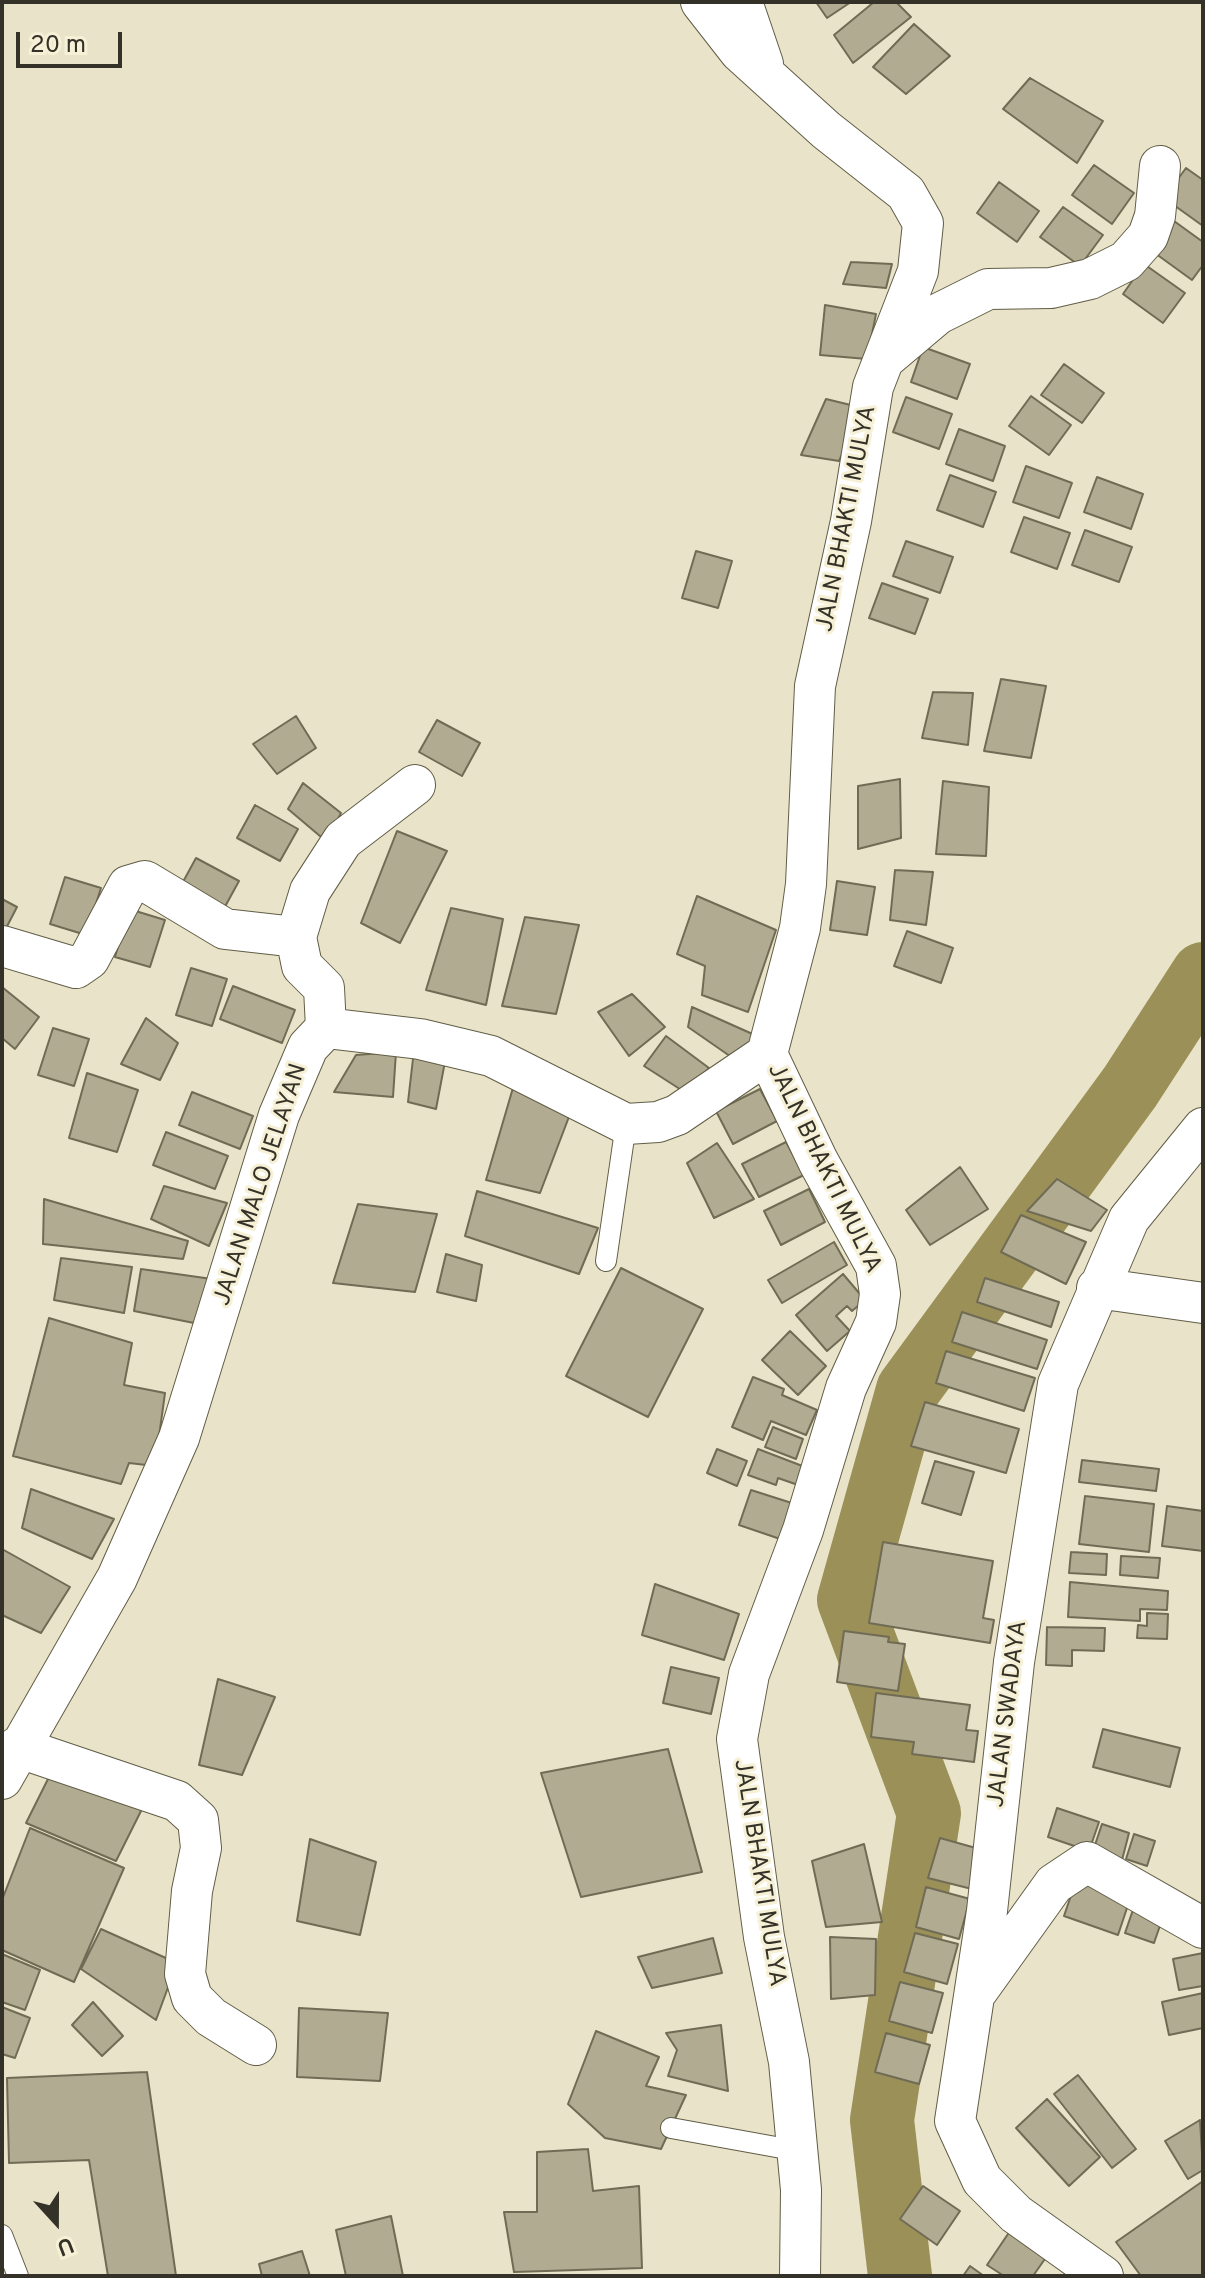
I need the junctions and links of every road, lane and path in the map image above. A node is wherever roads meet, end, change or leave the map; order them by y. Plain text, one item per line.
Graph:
1 (701, 2) edge
2 (742, 2) edge
3 (766, 75) junction
4 (1160, 166) dead end
5 (884, 359) junction
6 (415, 785) dead end
7 (296, 937) junction
8 (2, 946) edge
9 (326, 1028) junction
10 (767, 1054) junction
11 (626, 1124) junction
12 (1203, 1128) edge
13 (606, 1261) dead end
14 (1097, 1288) junction
15 (1203, 1303) edge
16 (10, 1763) edge
17 (1203, 1928) edge
18 (974, 1995) junction
19 (256, 2045) dead end
20 (671, 2128) dead end
21 (798, 2151) junction
22 (2, 2235) edge
23 (18, 2276) edge
24 (800, 2276) edge
25 (1103, 2276) edge

1 - 3 street, JALN BHAKTI MULYA
2 - 3 street
3 - 5 street, JALN BHAKTI MULYA
4 - 5 street
5 - 10 street, JALN BHAKTI MULYA
6 - 7 street
7 - 8 street
7 - 9 street
9 - 11 street
9 - 16 street, JALAN MALO JELAYAN
10 - 11 street
10 - 21 street, JALN BHAKTI MULYA
11 - 13 lane
12 - 14 street, JALAN SWADAYA
14 - 15 street
14 - 18 street, JALAN SWADAYA
16 - 19 street
17 - 18 street
18 - 25 street, JALAN SWADAYA
20 - 21 lane
21 - 24 street, JALN BHAKTI MULYA
22 - 23 lane

